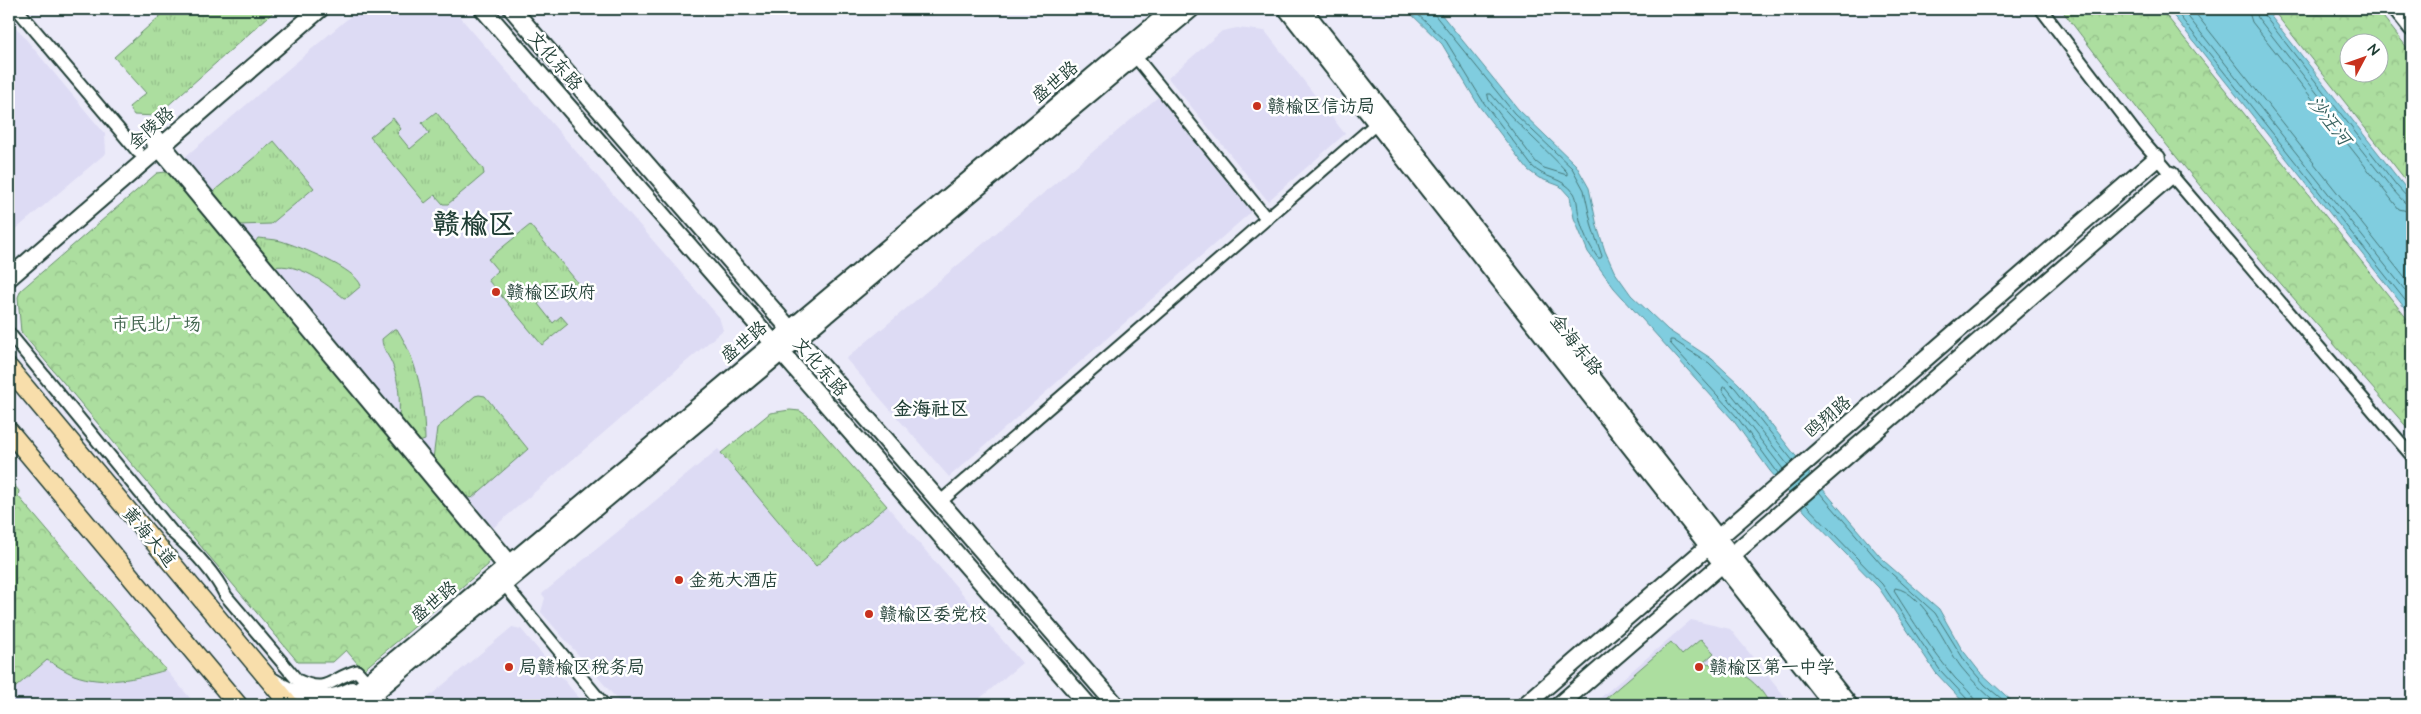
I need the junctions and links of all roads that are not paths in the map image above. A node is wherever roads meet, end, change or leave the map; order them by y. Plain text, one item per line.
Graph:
1 (18, 9) edge
2 (304, 9) edge
3 (320, 9) edge
4 (483, 9) edge
5 (512, 9) edge
6 (1173, 9) edge
7 (1190, 9) edge
8 (1288, 9) edge
9 (1303, 9) edge
10 (2041, 9) edge
11 (2397, 9) edge
12 (2412, 28) edge
13 (1135, 56) junction
14 (1377, 123) junction
15 (154, 145) junction
16 (2157, 158) junction
17 (2171, 175) junction
18 (1267, 219) junction
19 (9, 264) edge
20 (9, 278) edge
21 (9, 333) edge
22 (794, 334) junction
23 (777, 348) junction
24 (9, 368) edge
25 (9, 431) edge
26 (2412, 456) edge
27 (940, 502) junction
28 (1714, 542) junction
29 (1727, 560) junction
30 (510, 573) junction
31 (267, 678) junction
32 (374, 696) edge
33 (237, 704) edge
34 (290, 705) edge
35 (341, 705) edge
36 (360, 705) edge
37 (604, 705) edge
38 (1088, 705) edge
39 (1116, 705) edge
40 (1525, 705) edge
41 (1559, 705) edge
42 (1833, 705) edge
43 (1849, 705) edge

1 - 15 street
2 - 15 main road, 金陵路
3 - 15 main road, 金陵路
4 - 23 main road, 文化东路
5 - 22 main road, 文化东路
6 - 22 main road, 盛世路
7 - 13 main road, 盛世路
8 - 14 main road, 金海东路
9 - 28 main road, 金海东路
10 - 16 street
11 - 12 main road
13 - 18 street
13 - 22 main road, 盛世路
14 - 18 street
14 - 28 main road, 金海东路
15 - 19 main road, 金陵路
15 - 20 main road, 金陵路
15 - 30 street
16 - 17 street
16 - 28 main road, 鸥翔路
17 - 26 street
17 - 29 main road
18 - 27 street
21 - 32 street
22 - 23 main road, 盛世路
22 - 27 main road, 文化东路
23 - 30 main road, 盛世路
23 - 38 main road, 文化东路
24 - 31 main road, 黄海大道
25 - 33 main road
27 - 39 main road, 文化东路
28 - 29 main road, 金海东路
28 - 40 main road, 鸥翔路
29 - 41 main road
29 - 42 main road, 金海东路
29 - 43 main road, 金海东路
30 - 32 main road, 盛世路
30 - 37 street
31 - 32 main road
31 - 34 main road, 黄海大道
32 - 35 main road, 盛世路
32 - 36 main road, 盛世路

